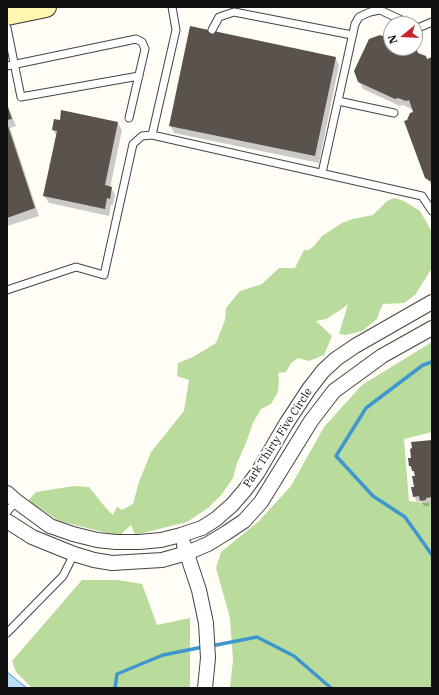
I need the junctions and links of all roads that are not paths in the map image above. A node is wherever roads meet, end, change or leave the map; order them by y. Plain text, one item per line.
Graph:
1 (46, 7) edge
2 (172, 7) edge
3 (7, 15) edge
4 (393, 16) edge
5 (7, 28) edge
6 (212, 30) dead end
7 (352, 35) junction
8 (11, 65) edge
9 (139, 76) junction
10 (338, 101) junction
11 (394, 113) dead end
12 (129, 118) dead end
13 (152, 135) junction
14 (322, 174) junction
15 (432, 211) edge
16 (7, 290) edge
17 (432, 302) edge
18 (432, 328) edge
19 (309, 389) junction
20 (325, 403) junction
21 (10, 502) edge
22 (7, 521) edge
23 (181, 535) junction
24 (187, 553) junction
25 (74, 554) junction
26 (7, 633) edge
27 (205, 688) edge

1 - 3 main road
2 - 13 lane
4 - 7 lane
5 - 8 lane
6 - 7 lane
7 - 10 lane
8 - 9 lane
8 - 9 lane
9 - 12 lane
10 - 11 lane
10 - 14 lane
13 - 14 lane
13 - 16 lane
14 - 15 lane
17 - 19 street, Park Thirty Five Circle
18 - 20 street, Park Thirty Five Circle
19 - 20 street
19 - 23 street, Park Thirty Five Circle
20 - 24 street, Park Thirty Five Circle
21 - 23 street, Park Thirty Five Circle
22 - 25 street, Park Thirty Five Circle
23 - 24 street
24 - 25 street, Park Thirty Five Circle
24 - 27 street
25 - 26 lane

